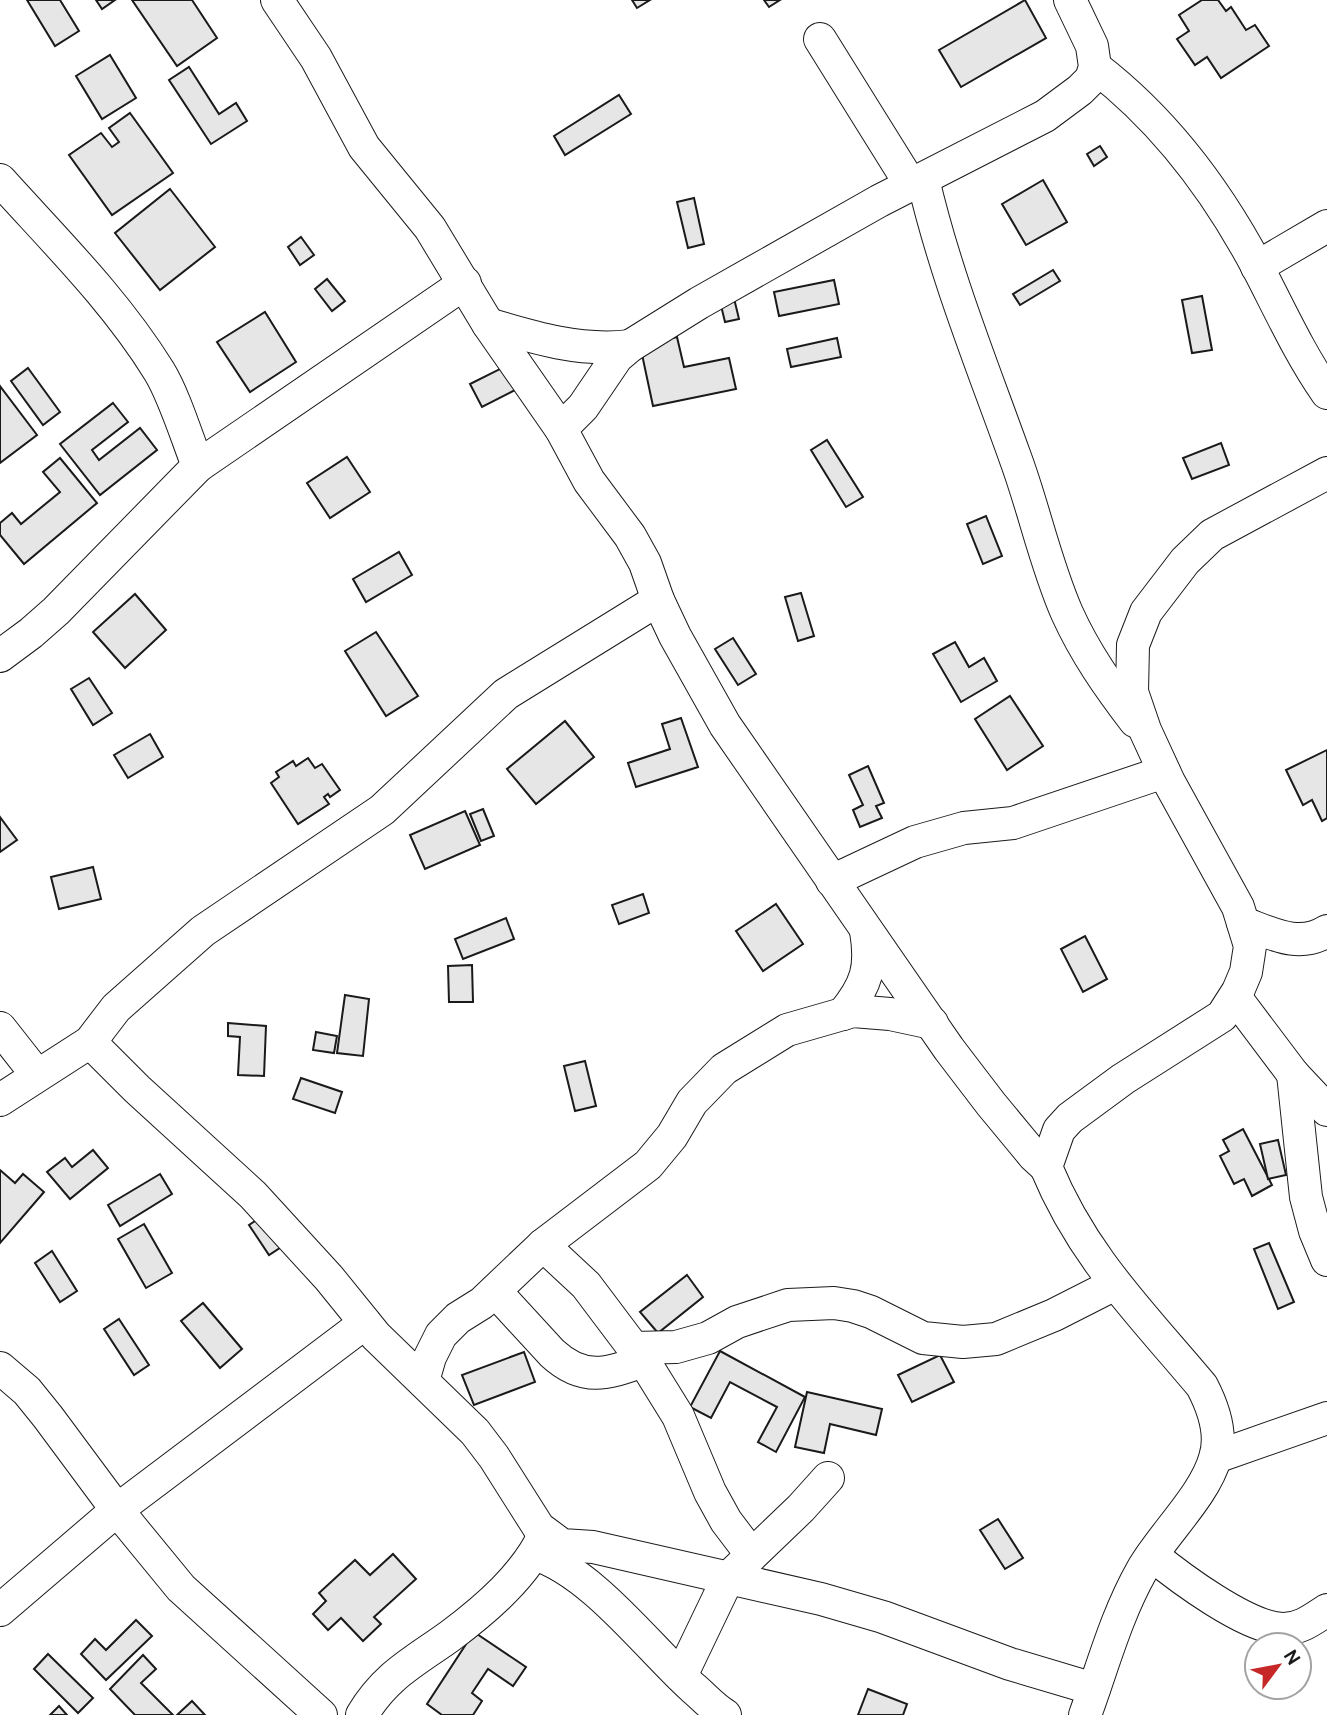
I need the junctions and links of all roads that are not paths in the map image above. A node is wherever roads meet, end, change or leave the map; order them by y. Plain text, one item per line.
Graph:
1 (277, 0) edge
2 (1070, 0) edge
3 (820, 39) dead end
4 (1096, 67) junction
5 (0, 180) edge
6 (917, 182) junction
7 (1327, 226) edge
8 (1257, 267) junction
9 (465, 283) junction
10 (488, 324) junction
11 (630, 346) junction
12 (1327, 393) edge
13 (561, 429) junction
14 (198, 466) junction
15 (1327, 472) edge
16 (658, 600) junction
17 (0, 656) edge
18 (1147, 737) junction
19 (1164, 772) junction
20 (832, 881) junction
21 (1243, 923) junction
22 (865, 929) junction
23 (1327, 931) edge
24 (1235, 997) junction
25 (844, 1014) junction
26 (932, 1023) junction
27 (0, 1028) edge
28 (90, 1042) junction
29 (1293, 1074) junction
30 (37, 1075) junction
31 (0, 1100) edge
32 (1327, 1110) edge
33 (1046, 1167) junction
34 (543, 1245) junction
35 (1327, 1260) edge
36 (1115, 1284) junction
37 (495, 1291) junction
38 (370, 1329) junction
39 (442, 1335) junction
40 (638, 1354) junction
41 (0, 1368) edge
42 (423, 1381) junction
43 (1327, 1418) edge
44 (1216, 1457) junction
45 (828, 1478) dead end
46 (117, 1510) junction
47 (540, 1544) junction
48 (751, 1554) junction
49 (1152, 1555) junction
50 (728, 1578) junction
51 (0, 1610) edge
52 (1327, 1610) edge
53 (681, 1676) junction
54 (1090, 1702) edge
55 (321, 1715) edge
56 (362, 1715) edge
57 (726, 1715) edge

1 - 9 street
2 - 4 street
3 - 6 street
4 - 6 street
4 - 8 street
5 - 14 street
6 - 11 street
6 - 18 street
7 - 8 street
8 - 12 street
9 - 10 street
9 - 14 street
10 - 11 street
10 - 13 street
11 - 13 street
13 - 16 street
14 - 17 street
15 - 18 street
16 - 20 street
16 - 28 street
18 - 19 street
19 - 20 street
19 - 21 street
20 - 22 street
21 - 23 street
21 - 24 street
22 - 25 street
22 - 26 street
24 - 29 street
24 - 33 street
25 - 26 street
25 - 34 street
26 - 33 street
27 - 30 street
28 - 30 street
28 - 38 street
29 - 32 street
29 - 35 street
30 - 31 street
33 - 36 street
34 - 37 street
34 - 40 street
36 - 40 street
36 - 44 street
37 - 39 street
37 - 40 street
38 - 39 street
38 - 42 street
38 - 46 street
39 - 42 street
40 - 48 street
41 - 46 street
42 - 47 street
43 - 44 street
44 - 49 street
45 - 48 street
46 - 51 street
46 - 55 street
47 - 50 street
47 - 53 street
47 - 56 street
48 - 50 street
49 - 52 street
49 - 54 street
50 - 53 street
50 - 54 street
53 - 57 street

